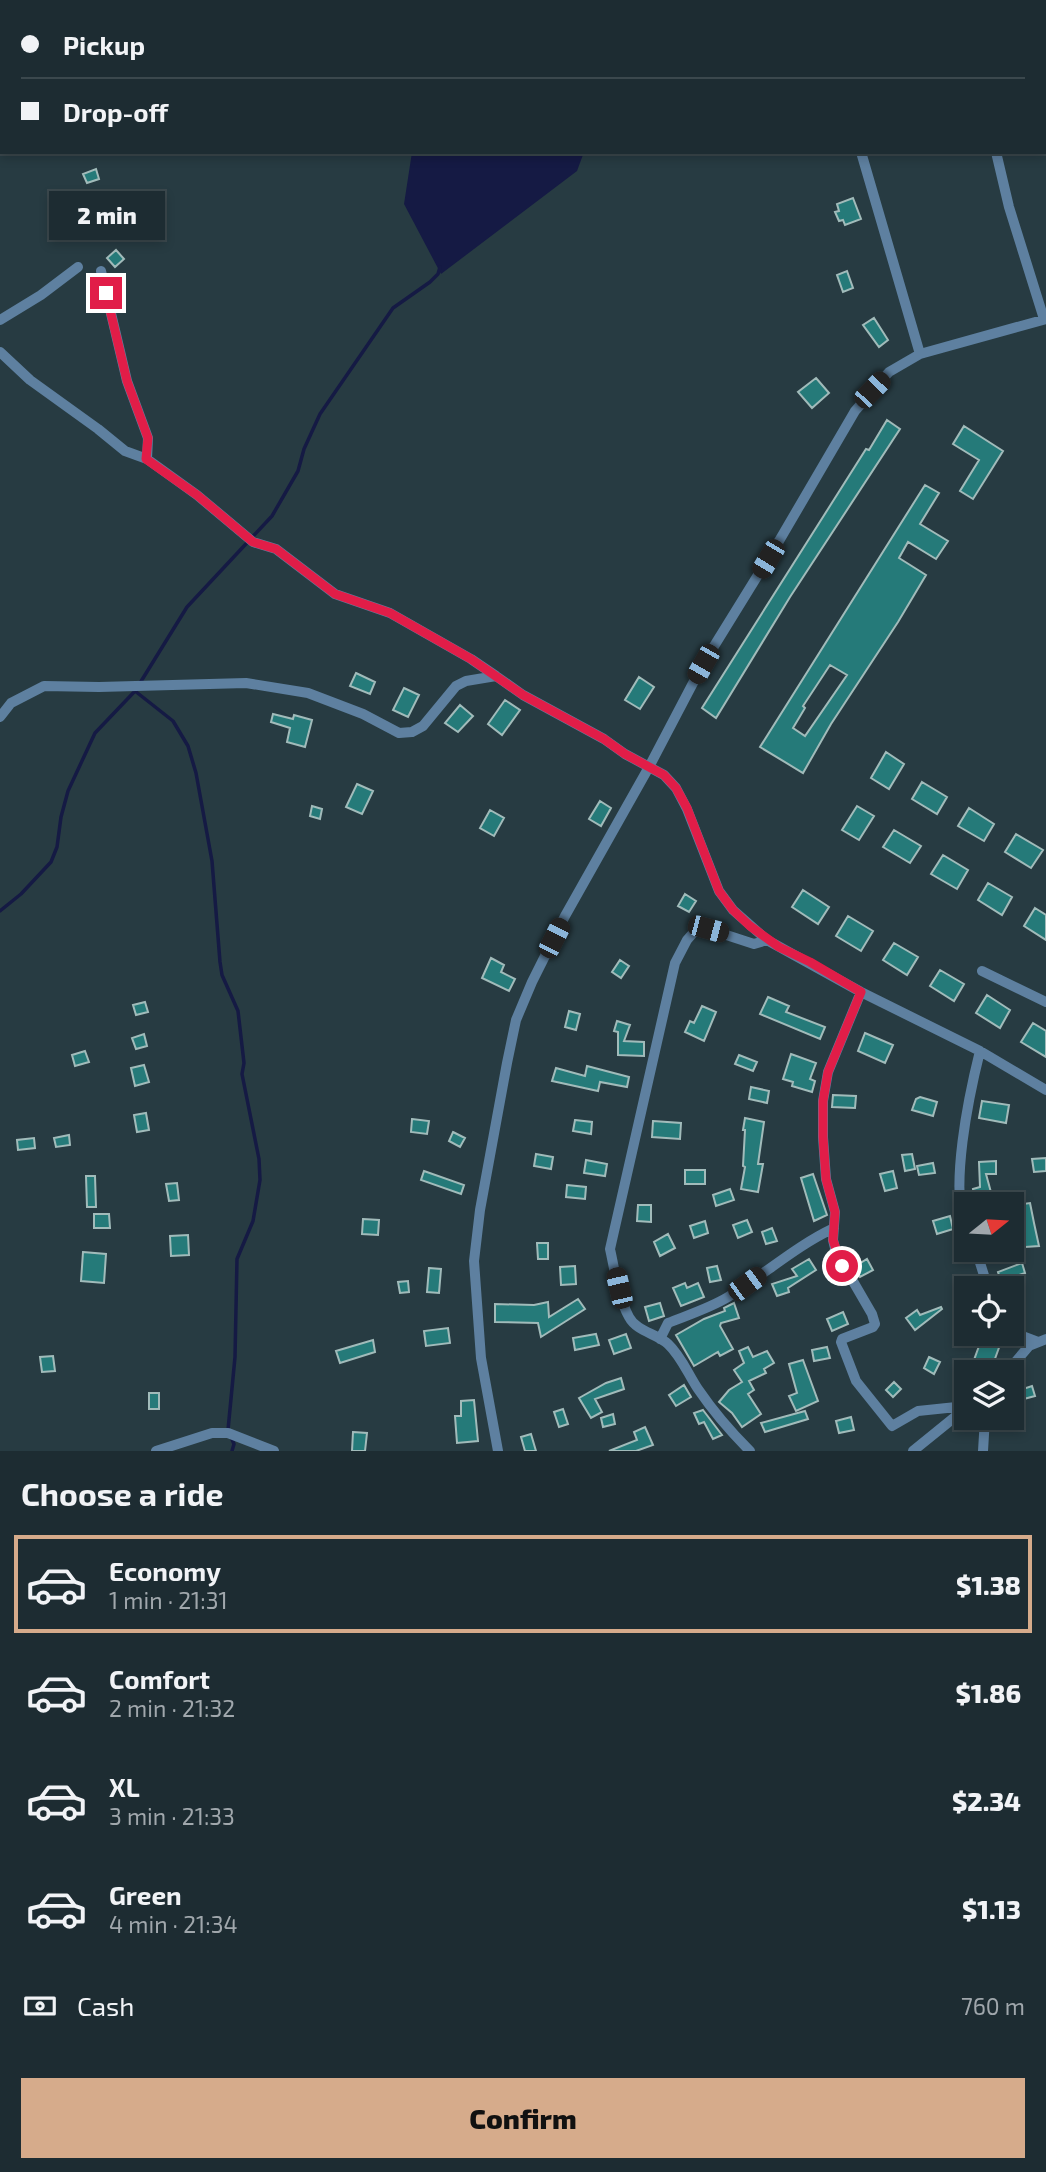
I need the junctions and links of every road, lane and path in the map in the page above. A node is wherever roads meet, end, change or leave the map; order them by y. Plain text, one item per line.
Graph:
1 (862, 154) edge
2 (996, 154) edge
3 (78, 267) dead end
4 (101, 271) dead end
5 (1045, 319) edge
6 (0, 320) edge
7 (0, 352) edge
8 (920, 354) junction
9 (146, 459) junction
10 (496, 676) junction
11 (0, 717) edge
12 (649, 767) junction
13 (767, 940) junction
14 (982, 971) dead end
15 (861, 992) junction
16 (1046, 1002) edge
17 (980, 1051) junction
18 (1046, 1090) edge
19 (960, 1192) edge
20 (834, 1228) junction
21 (1024, 1336) edge
22 (660, 1339) junction
23 (1042, 1341) edge
24 (1017, 1360) edge
25 (954, 1408) edge
26 (954, 1417) edge
27 (984, 1430) edge
28 (156, 1451) edge
29 (274, 1451) edge
30 (498, 1451) edge
31 (750, 1451) edge
32 (912, 1451) edge
33 (983, 1451) edge

1 - 8 street
2 - 5 street
3 - 6 street
4 - 9 street
5 - 8 street
7 - 9 street
8 - 12 street
9 - 10 street
10 - 11 street
10 - 12 street
12 - 13 street
12 - 30 street
13 - 15 street
13 - 22 street
14 - 16 street
15 - 17 street
15 - 20 street
17 - 18 street
17 - 19 street
20 - 22 street
20 - 25 street
21 - 23 street
22 - 31 street
23 - 24 street
26 - 32 street
27 - 33 street
28 - 29 street

